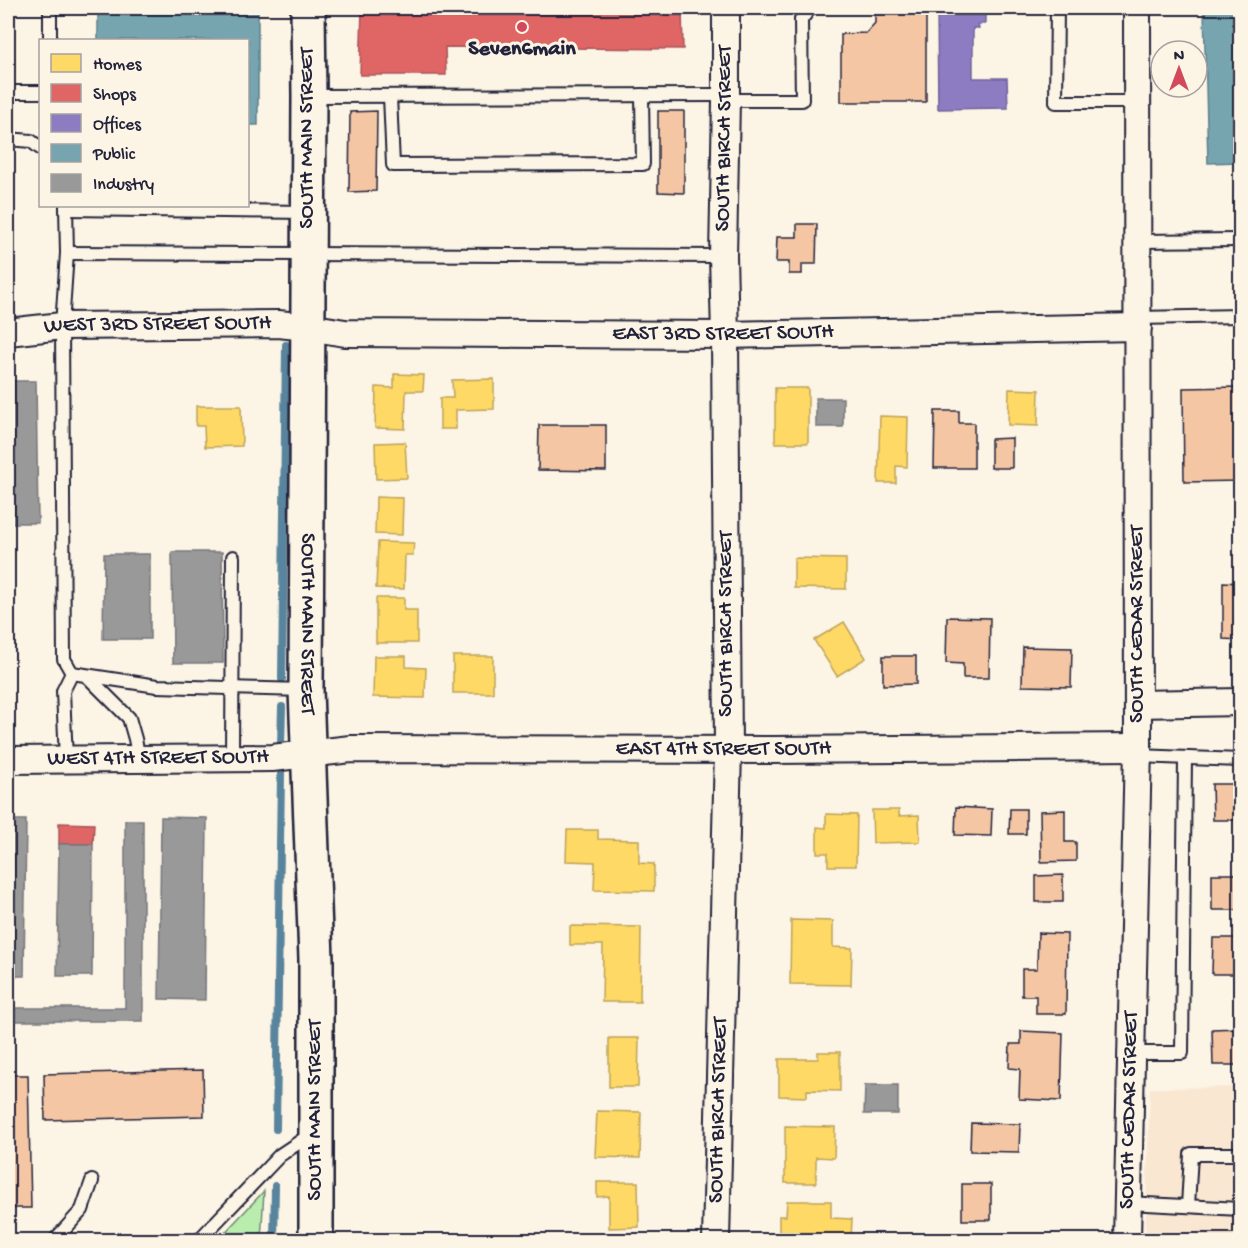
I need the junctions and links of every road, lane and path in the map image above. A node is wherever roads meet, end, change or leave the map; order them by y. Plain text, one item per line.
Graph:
1 (50, 8) edge
2 (308, 8) edge
3 (726, 8) edge
4 (810, 8) edge
5 (1057, 8) edge
6 (1137, 8) edge
7 (50, 39) edge
8 (8, 92) edge
9 (39, 92) edge
10 (642, 95) junction
11 (309, 96) junction
12 (390, 96) junction
13 (726, 98) junction
14 (1138, 102) junction
15 (8, 139) edge
16 (39, 147) edge
17 (66, 207) edge
18 (308, 212) junction
19 (1240, 240) edge
20 (1138, 241) junction
21 (67, 253) junction
22 (308, 254) junction
23 (723, 256) junction
24 (1240, 316) edge
25 (1138, 323) junction
26 (62, 326) junction
27 (308, 327) junction
28 (8, 332) edge
29 (725, 335) junction
30 (233, 557) dead end
31 (72, 673) junction
32 (87, 676) junction
33 (233, 688) junction
34 (306, 690) junction
35 (1240, 702) edge
36 (1138, 704) junction
37 (728, 750) junction
38 (1138, 752) junction
39 (308, 754) junction
40 (1185, 758) junction
41 (139, 759) junction
42 (232, 759) junction
43 (8, 760) edge
44 (66, 760) junction
45 (1240, 760) edge
46 (1132, 1053) junction
47 (316, 1131) junction
48 (1240, 1154) edge
49 (92, 1181) dead end
50 (1128, 1203) junction
51 (1188, 1206) junction
52 (1240, 1209) edge
53 (55, 1240) edge
54 (199, 1240) edge
55 (316, 1240) edge
56 (716, 1240) edge
57 (1127, 1240) edge

1 - 7 lane
2 - 11 street, SOUTH MAIN STREET
3 - 13 street, SOUTH BIRCH STREET
4 - 13 lane
5 - 14 lane
6 - 14 street, SOUTH CEDAR STREET
8 - 9 lane
10 - 12 lane
10 - 12 lane
10 - 13 lane
11 - 12 lane
11 - 18 street, SOUTH MAIN STREET
13 - 23 street, SOUTH BIRCH STREET
14 - 20 street, SOUTH CEDAR STREET
15 - 16 lane
17 - 18 lane
17 - 21 lane
18 - 22 street, SOUTH MAIN STREET
19 - 20 lane
20 - 25 street, SOUTH CEDAR STREET
21 - 22 lane
21 - 26 lane
22 - 23 lane
22 - 27 street, SOUTH MAIN STREET
23 - 29 street, SOUTH BIRCH STREET
24 - 25 lane
25 - 29 street, EAST 3RD STREET SOUTH
25 - 36 street, SOUTH CEDAR STREET
26 - 27 street, WEST 3RD STREET SOUTH
26 - 28 street, WEST 3RD STREET SOUTH
26 - 31 lane
27 - 29 street, EAST 3RD STREET SOUTH
27 - 34 street, SOUTH MAIN STREET
29 - 37 street, SOUTH BIRCH STREET
30 - 33 lane
31 - 32 lane
31 - 44 lane
32 - 33 lane
32 - 41 lane
33 - 34 lane
33 - 42 lane
34 - 39 street, SOUTH MAIN STREET
35 - 36 street
36 - 38 street, SOUTH CEDAR STREET
37 - 38 street, EAST 4TH STREET SOUTH
37 - 39 street, EAST 4TH STREET SOUTH
37 - 56 street, SOUTH BIRCH STREET
38 - 40 lane
38 - 46 street, SOUTH CEDAR STREET
39 - 42 street, WEST 4TH STREET SOUTH
39 - 47 street, SOUTH MAIN STREET
40 - 45 lane
40 - 46 lane
41 - 42 street, WEST 4TH STREET SOUTH
41 - 44 street, WEST 4TH STREET SOUTH
43 - 44 street, WEST 4TH STREET SOUTH
46 - 50 street, SOUTH CEDAR STREET
47 - 54 lane
47 - 55 street, SOUTH MAIN STREET
48 - 51 lane
49 - 53 lane
50 - 51 lane
50 - 57 street, SOUTH CEDAR STREET
51 - 52 lane

